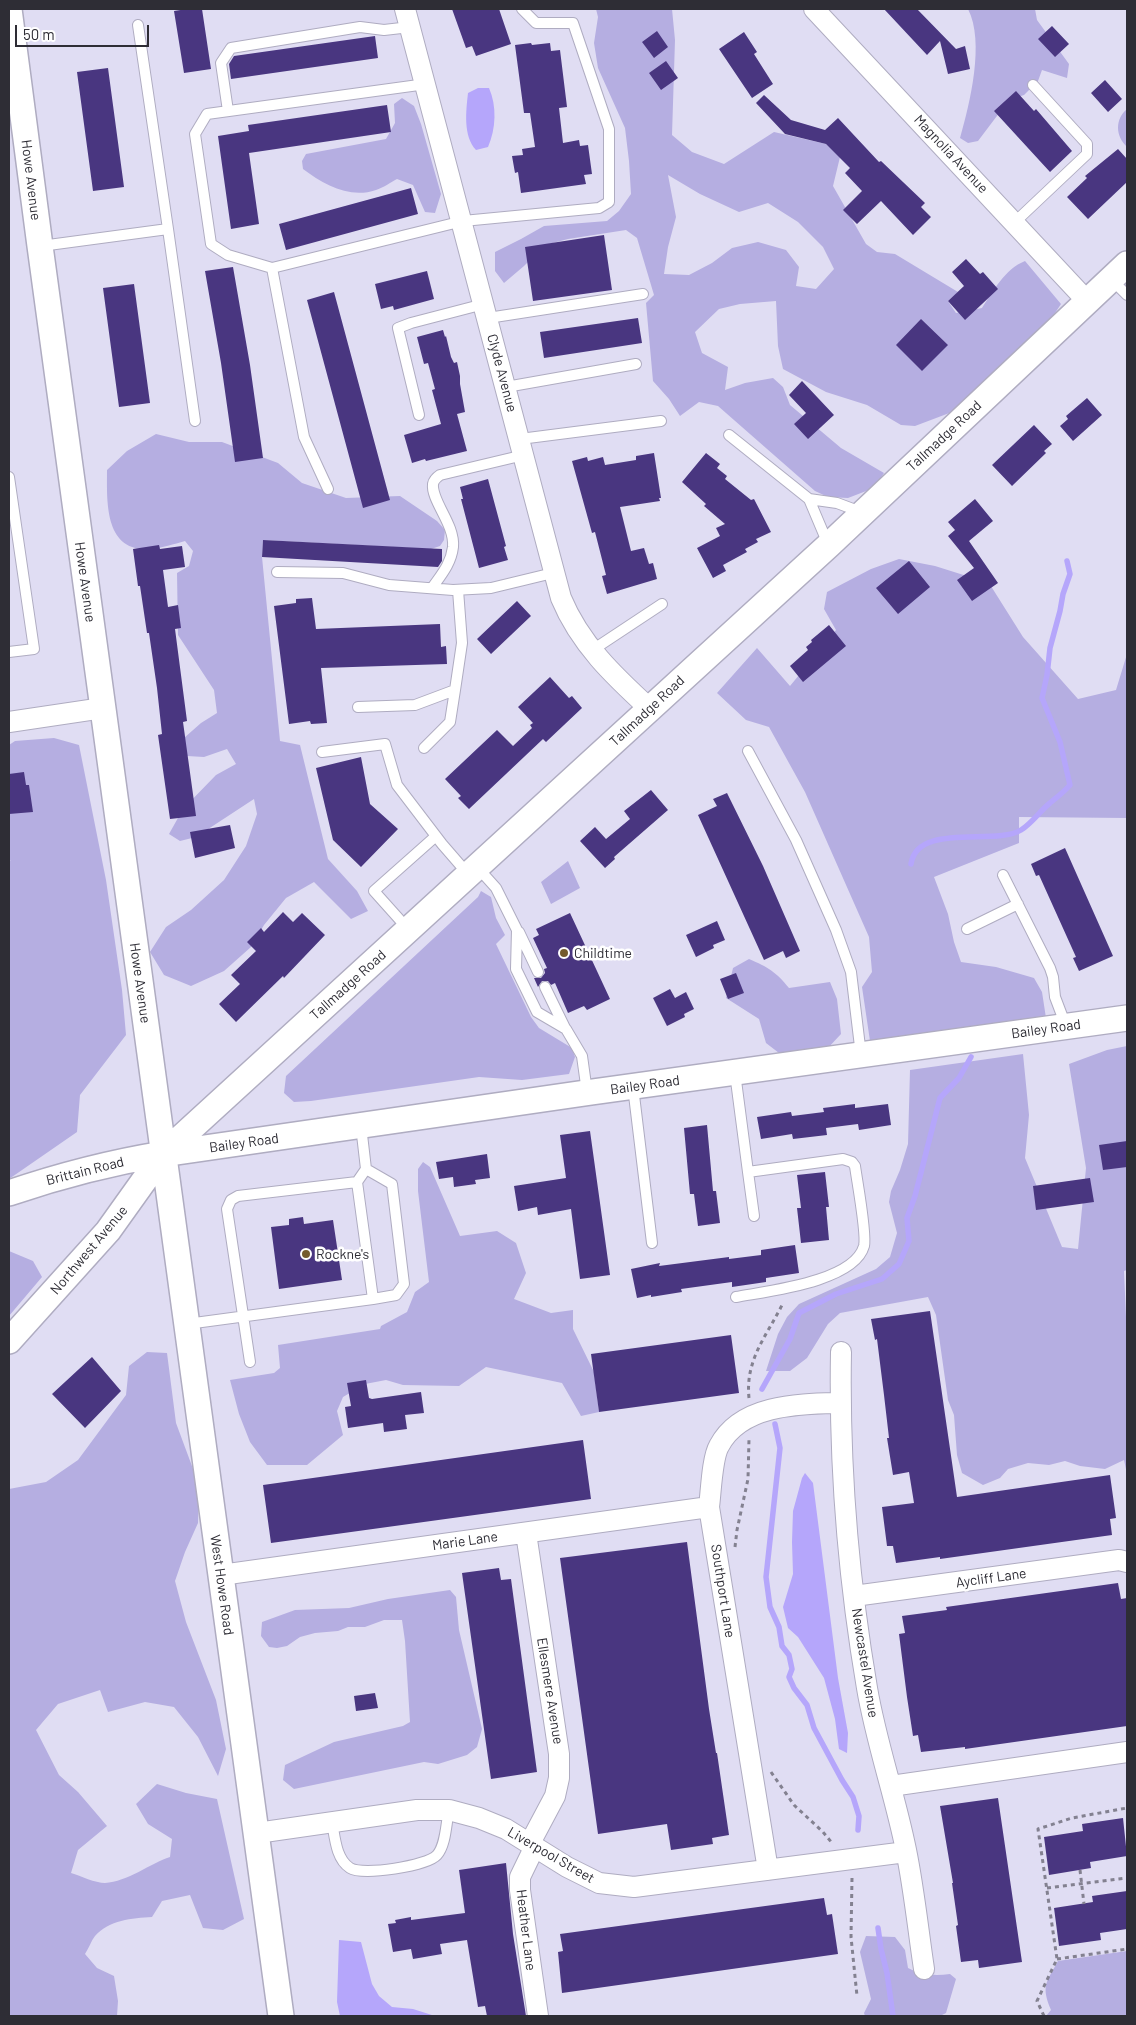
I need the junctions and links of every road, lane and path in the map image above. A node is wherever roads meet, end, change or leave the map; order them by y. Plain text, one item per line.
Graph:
1 (9, 9) edge
2 (522, 9) edge
3 (814, 9) edge
4 (408, 18) edge
5 (138, 25) dead end
6 (426, 84) junction
7 (1033, 86) dead end
8 (228, 111) junction
9 (462, 222) junction
10 (1015, 222) junction
11 (168, 229) junction
12 (40, 246) junction
13 (272, 268) junction
14 (1122, 279) edge
15 (643, 294) dead end
16 (1087, 301) junction
17 (486, 311) junction
18 (636, 364) dead end
19 (506, 387) junction
20 (419, 415) dead end
21 (196, 421) dead end
22 (662, 421) dead end
23 (729, 435) dead end
24 (522, 447) junction
25 (9, 477) edge
26 (328, 489) dead end
27 (809, 499) junction
28 (863, 513) junction
29 (829, 545) junction
30 (277, 572) dead end
31 (554, 572) junction
32 (432, 588) junction
33 (458, 590) junction
34 (662, 604) dead end
35 (591, 651) junction
36 (9, 652) edge
37 (455, 690) junction
38 (358, 707) dead end
39 (103, 708) junction
40 (650, 709) junction
41 (9, 722) edge
42 (424, 748) dead end
43 (748, 751) dead end
44 (322, 752) dead end
45 (436, 836) junction
46 (473, 871) junction
47 (1003, 875) dead end
48 (1018, 904) junction
49 (967, 929) dead end
50 (409, 930) junction
51 (517, 930) junction
52 (538, 972) dead end
53 (545, 987) dead end
54 (1127, 1018) edge
55 (1066, 1026) junction
56 (566, 1029) junction
57 (861, 1055) junction
58 (735, 1072) junction
59 (632, 1086) junction
60 (588, 1093) junction
61 (361, 1126) junction
62 (163, 1154) junction
63 (366, 1169) junction
64 (748, 1172) junction
65 (357, 1182) junction
66 (9, 1193) edge
67 (754, 1216) dead end
68 (652, 1243) dead end
69 (736, 1297) dead end
70 (786, 1298) dead end
71 (373, 1300) junction
72 (243, 1317) junction
73 (186, 1324) junction
74 (9, 1341) edge
75 (841, 1352) dead end
76 (250, 1362) dead end
77 (840, 1403) junction
78 (755, 1416) junction
79 (709, 1507) junction
80 (526, 1533) junction
81 (735, 1556) dead end
82 (1127, 1562) edge
83 (221, 1576) junction
84 (854, 1596) junction
85 (1127, 1752) edge
86 (770, 1770) dead end
87 (891, 1786) junction
88 (1127, 1808) edge
89 (449, 1810) junction
90 (332, 1822) junction
91 (257, 1833) junction
92 (532, 1844) junction
93 (906, 1852) junction
94 (844, 1860) junction
95 (768, 1870) junction
96 (1080, 1870) dead end
97 (1127, 1878) edge
98 (1082, 1884) junction
99 (1047, 1888) junction
100 (1084, 1904) dead end
101 (1127, 1949) edge
102 (1057, 1959) junction
103 (924, 1969) dead end
104 (857, 1996) dead end
105 (281, 2016) edge
106 (538, 2016) edge
107 (1044, 2016) edge

1 - 12 street, Howe Avenue
2 - 9 lane
3 - 10 street, Magnolia Avenue
4 - 6 street, Clyde Avenue
4 - 8 lane
5 - 11 lane
6 - 8 lane
6 - 9 street, Clyde Avenue
7 - 10 lane
8 - 13 lane
9 - 13 lane
9 - 17 street, Clyde Avenue
10 - 16 street, Magnolia Avenue
11 - 12 lane
11 - 21 lane
12 - 39 street, Howe Avenue
13 - 26 lane
14 - 16 street, Tallmadge Road
15 - 17 lane
16 - 28 street, Tallmadge Road
17 - 19 street, Clyde Avenue
17 - 20 lane
18 - 19 lane
19 - 24 street, Clyde Avenue
22 - 24 lane
23 - 27 lane
24 - 31 street, Clyde Avenue
24 - 32 lane
25 - 36 lane
27 - 28 lane
27 - 29 lane
28 - 29 street, Tallmadge Road
29 - 40 street, Tallmadge Road
30 - 32 lane
31 - 33 lane
31 - 35 street, Clyde Avenue
32 - 33 lane
33 - 37 lane
34 - 35 lane
35 - 40 street, Clyde Avenue
37 - 38 lane
37 - 42 lane
39 - 41 street
39 - 62 street, Howe Avenue
40 - 46 street, Tallmadge Road
43 - 57 lane
44 - 45 lane
45 - 46 lane
45 - 50 lane
46 - 50 street, Tallmadge Road
46 - 51 lane
47 - 48 lane
48 - 49 lane
48 - 55 lane
50 - 62 street, Tallmadge Road
51 - 52 lane
51 - 56 lane
53 - 56 lane
54 - 55 street, Bailey Road
55 - 57 street, Bailey Road
56 - 60 lane
57 - 58 street, Bailey Road
58 - 59 street, Bailey Road
58 - 64 lane
59 - 60 street, Bailey Road
59 - 68 lane
60 - 61 street, Bailey Road
61 - 62 street, Bailey Road
61 - 63 lane
62 - 66 street, Brittain Road
62 - 73 street, West Howe Road
62 - 74 street, Northwest Avenue
63 - 65 lane
63 - 71 lane
64 - 67 lane
64 - 69 lane
65 - 71 lane
65 - 72 lane
70 - 78 path
71 - 72 lane
72 - 73 lane
72 - 76 lane
73 - 83 street, West Howe Road
75 - 77 street, Newcastel Avenue
77 - 78 street, Southport Lane
77 - 84 street, Newcastel Avenue
78 - 79 street, Southport Lane
78 - 81 path
79 - 80 street, Marie Lane
79 - 95 street, Southport Lane
80 - 83 street, Marie Lane
80 - 92 street, Ellesmere Avenue
82 - 84 street, Aycliff Lane
83 - 91 street, West Howe Road
84 - 87 street, Newcastel Avenue
85 - 87 street
86 - 94 path
87 - 93 street, Newcastel Avenue
88 - 99 path
89 - 90 street, Liverpool Street
89 - 90 lane
89 - 92 street, Liverpool Street
90 - 91 street, Liverpool Street
91 - 105 street, West Howe Road
92 - 95 street, Liverpool Street
92 - 106 street, Heather Lane
93 - 94 street, Liverpool Street
93 - 103 street, Newcastel Avenue
94 - 95 street, Liverpool Street
94 - 104 path
96 - 98 path
97 - 98 path
98 - 99 path
98 - 100 path
99 - 102 path
101 - 102 path
102 - 107 path

